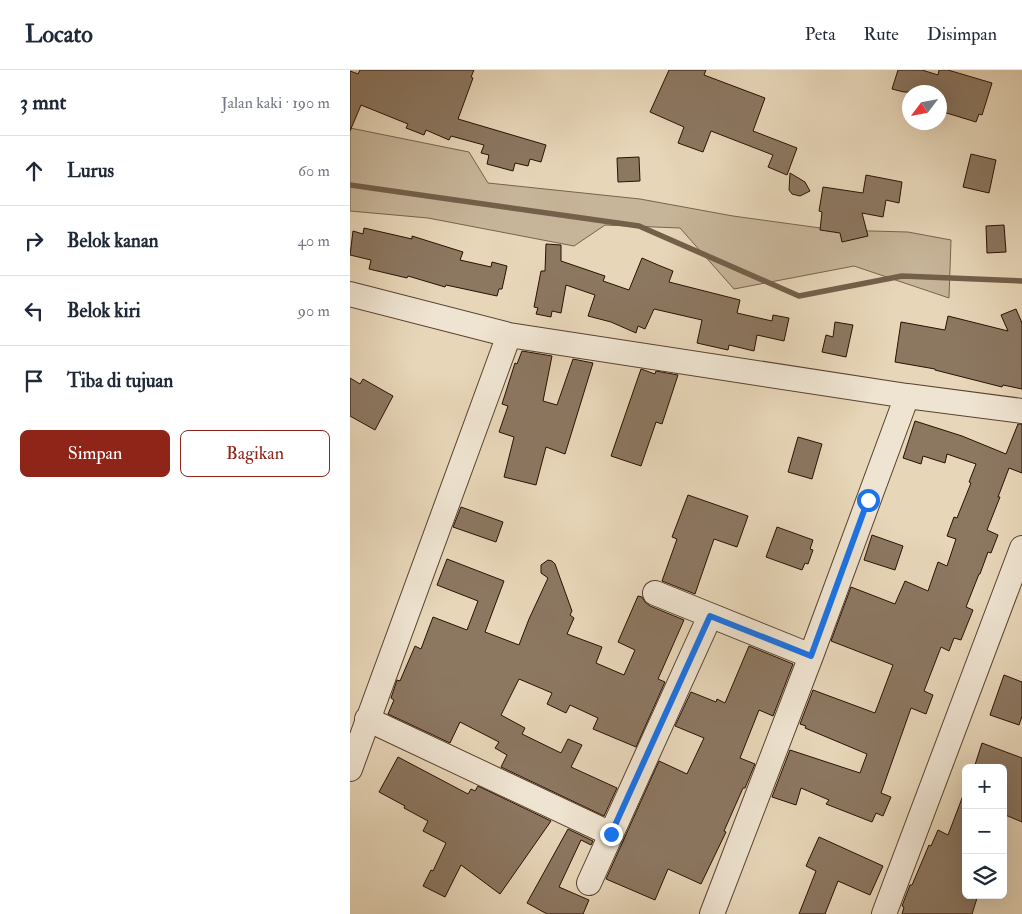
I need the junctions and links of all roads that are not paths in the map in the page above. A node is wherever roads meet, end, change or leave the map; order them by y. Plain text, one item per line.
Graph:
1 (350, 294) edge
2 (508, 335) junction
3 (907, 396) junction
4 (1022, 411) edge
5 (1022, 548) edge
6 (655, 593) dead end
7 (710, 616) junction
8 (811, 656) junction
9 (367, 719) junction
10 (350, 769) edge
11 (611, 834) junction
12 (589, 883) dead end
13 (712, 914) edge
14 (884, 914) edge

1 - 2 street
2 - 3 street
2 - 9 street
3 - 4 street
3 - 8 street
5 - 14 street
6 - 7 street
7 - 8 street
7 - 11 street
8 - 13 street
9 - 10 street
9 - 11 street
11 - 12 street

